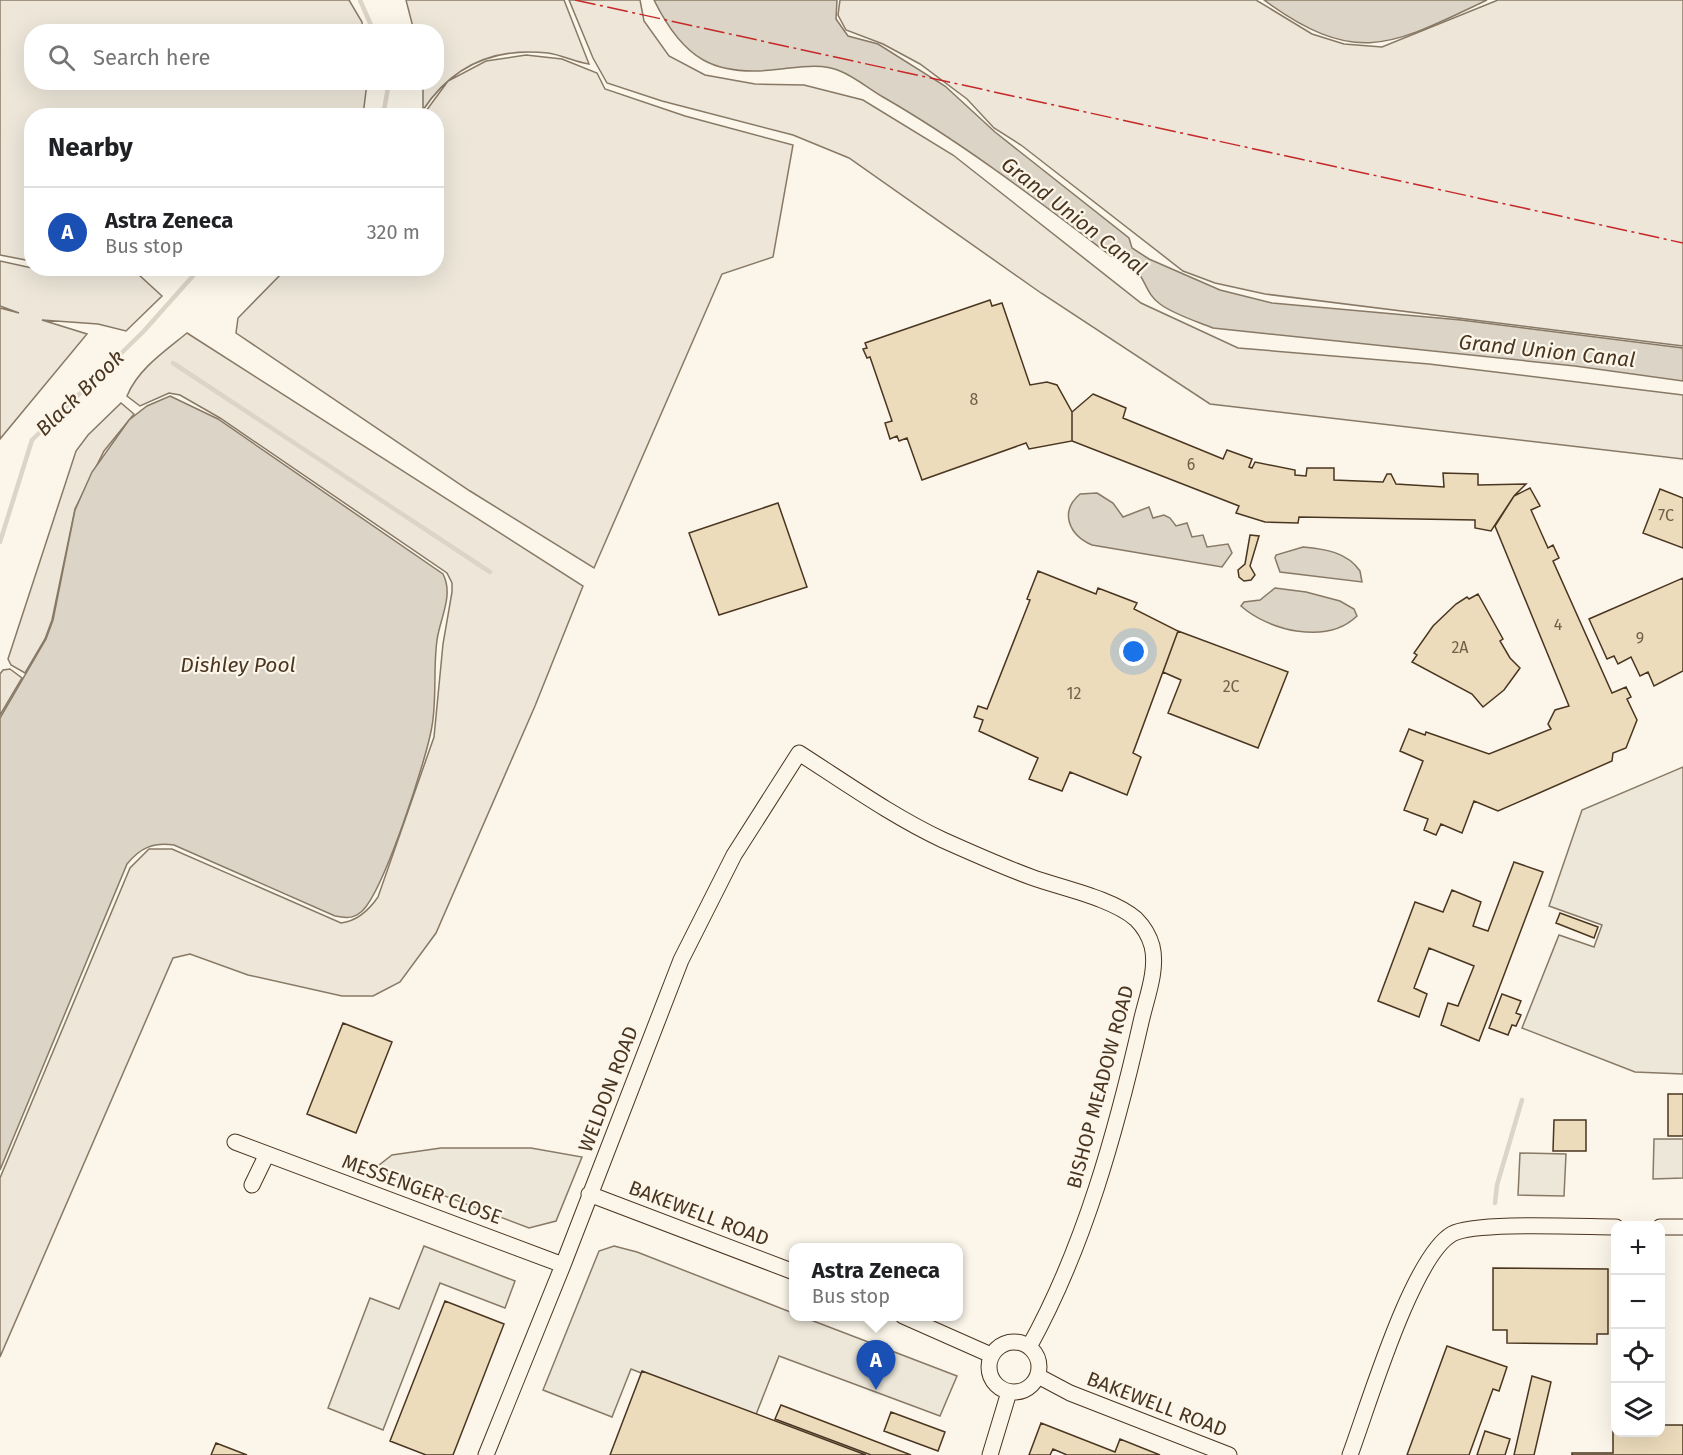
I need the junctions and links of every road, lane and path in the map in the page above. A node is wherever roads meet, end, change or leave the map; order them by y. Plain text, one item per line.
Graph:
1 (799, 753) joint
2 (235, 1142) dead end
3 (267, 1154) junction
4 (252, 1185) dead end
5 (589, 1194) junction
6 (1611, 1227) edge
7 (1665, 1227) edge
8 (1683, 1227) edge
9 (563, 1265) junction
10 (789, 1270) edge
11 (912, 1321) edge
12 (1029, 1347) junction
13 (991, 1355) junction
14 (1038, 1376) junction
15 (1009, 1392) junction
16 (486, 1455) edge
17 (990, 1455) edge
18 (1229, 1455) edge
19 (1350, 1455) edge

1 - 5 street, WELDON ROAD
1 - 12 street, BISHOP MEADOW ROAD
2 - 3 street, MESSENGER CLOSE
3 - 4 street
3 - 9 street, MESSENGER CLOSE
5 - 9 street, WELDON ROAD
5 - 10 street, BAKEWELL ROAD
6 - 19 street
7 - 8 street
9 - 16 street, WELDON ROAD
11 - 13 street
12 - 13 street
12 - 14 street
13 - 15 street
14 - 15 street
14 - 18 street, BAKEWELL ROAD
15 - 17 street

